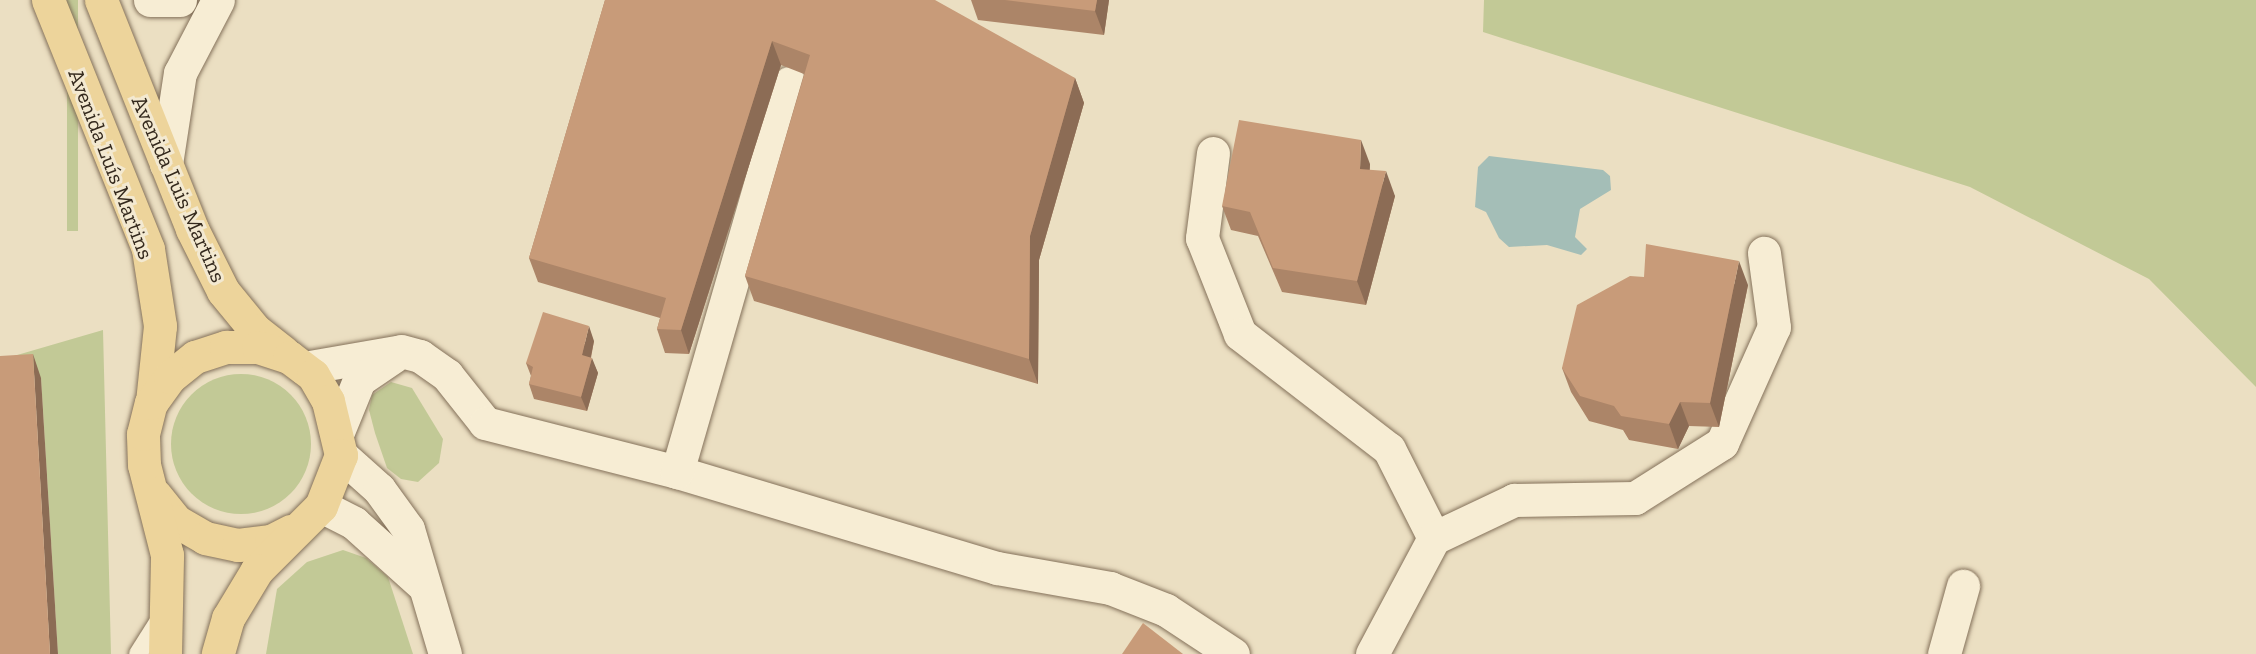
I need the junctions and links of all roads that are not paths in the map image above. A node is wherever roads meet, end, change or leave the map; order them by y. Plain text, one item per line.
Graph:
1 (48, 0) edge
2 (100, 0) edge
3 (150, 0) edge
4 (180, 0) edge
5 (218, 0) edge
6 (789, 83) dead end
7 (1213, 153) dead end
8 (166, 164) junction
9 (1764, 253) dead end
10 (401, 351) junction
11 (296, 363) junction
12 (151, 404) junction
13 (339, 445) junction
14 (677, 472) junction
15 (155, 495) junction
16 (311, 516) junction
17 (1434, 538) junction
18 (1963, 586) dead end
19 (429, 592) junction
20 (166, 610) junction
21 (138, 654) edge
22 (165, 654) edge
23 (218, 654) edge
24 (445, 654) edge
25 (1233, 654) edge
26 (1372, 654) edge
27 (1944, 654) edge

1 - 12 main road, Avenida Luís Martins
2 - 8 main road, Avenida Luis Martins
3 - 4 street
5 - 8 street
6 - 14 street
7 - 17 street
8 - 11 main road, Avenida Luis Martins
9 - 17 street
10 - 11 street
10 - 13 street
10 - 14 street
11 - 12 main road
11 - 13 main road
12 - 15 main road
13 - 16 main road
13 - 19 street
14 - 25 street
15 - 16 main road
15 - 20 main road
16 - 19 street
16 - 23 main road
17 - 26 street
18 - 27 street
19 - 24 street
20 - 21 lane
20 - 22 main road

